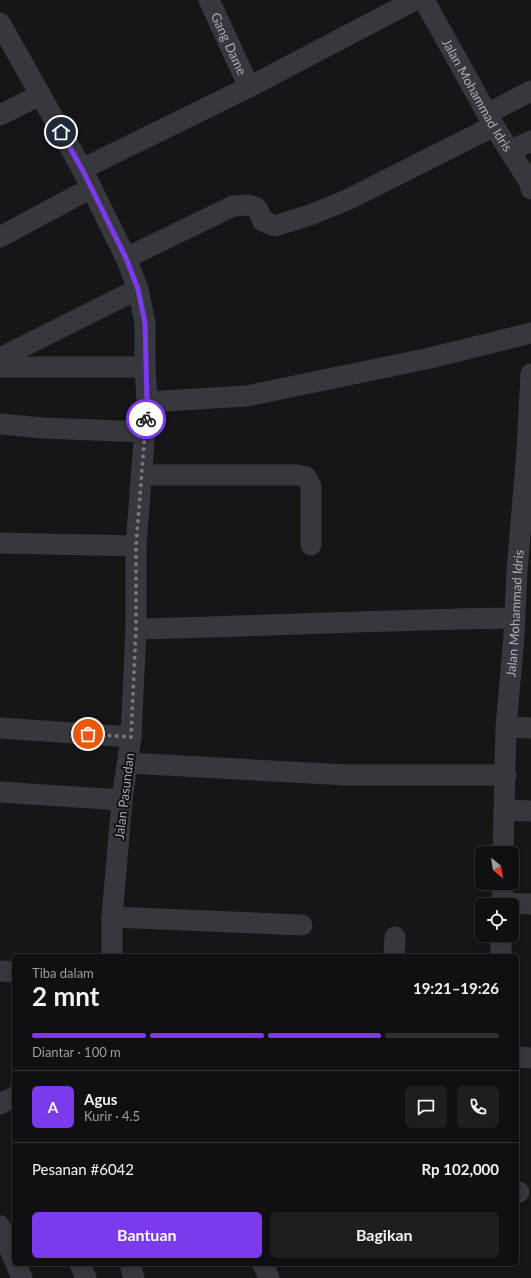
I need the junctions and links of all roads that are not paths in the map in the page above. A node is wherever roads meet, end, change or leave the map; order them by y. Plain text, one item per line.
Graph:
1 (209, 0) edge
2 (415, 0) edge
3 (424, 0) edge
4 (0, 23) edge
5 (249, 87) junction
6 (531, 91) edge
7 (40, 96) junction
8 (0, 115) edge
9 (490, 120) junction
10 (531, 141) edge
11 (510, 151) junction
12 (82, 169) junction
13 (91, 188) junction
14 (531, 189) edge
15 (0, 237) edge
16 (126, 258) junction
17 (138, 289) junction
18 (531, 333) edge
19 (0, 358) edge
20 (145, 366) junction
21 (0, 367) edge
22 (531, 374) edge
23 (147, 402) junction
24 (0, 424) edge
25 (146, 432) junction
26 (529, 450) edge
27 (142, 475) junction
28 (0, 543) edge
29 (311, 545) dead end
30 (136, 546) junction
31 (524, 571) edge
32 (136, 629) junction
33 (520, 630) edge
34 (506, 727) junction
35 (0, 728) edge
36 (531, 728) edge
37 (131, 737) junction
38 (128, 763) junction
39 (506, 775) junction
40 (0, 792) edge
41 (122, 800) junction
42 (504, 810) junction
43 (531, 811) edge
44 (503, 846) edge
45 (502, 897) edge
46 (531, 904) edge
47 (112, 917) junction
48 (302, 926) dead end
49 (501, 942) edge
50 (112, 954) edge
51 (501, 954) edge
52 (0, 971) edge
53 (12, 972) edge
54 (519, 1057) edge
55 (531, 1058) edge
56 (12, 1098) edge
57 (0, 1104) edge
58 (0, 1226) edge
59 (12, 1254) edge
60 (17, 1266) edge
61 (81, 1266) edge
62 (131, 1266) edge
63 (264, 1266) edge
64 (22, 1278) edge
65 (86, 1278) edge
66 (134, 1278) edge
67 (269, 1278) edge

1 - 5 street, Gang Dame
2 - 5 street
3 - 9 street, Jalan Mohammad Idris
4 - 7 street, Jalan Pasundan
5 - 12 street
6 - 9 street
7 - 8 street
7 - 12 street, Jalan Pasundan
9 - 11 street, Jalan Mohammad Idris
9 - 16 street
10 - 11 street
11 - 14 street, Jalan Mohammad Idris
12 - 13 street, Jalan Pasundan
13 - 15 street
13 - 16 street, Jalan Pasundan
16 - 17 street, Jalan Pasundan
17 - 19 street
17 - 20 street, Jalan Pasundan
18 - 23 street
20 - 21 street
20 - 23 street, Jalan Pasundan
22 - 26 street, Jalan Mohammad Idris
23 - 25 street, Jalan Pasundan
24 - 25 street
25 - 27 street, Jalan Pasundan
26 - 31 street, Jalan Mohammad Idris
27 - 29 street
27 - 30 street, Jalan Pasundan
28 - 30 street
30 - 32 street, Jalan Pasundan
31 - 33 street, Jalan Mohammad Idris
32 - 33 street
32 - 37 street, Jalan Pasundan
33 - 34 street, Jalan Mohammad Idris
34 - 36 street
34 - 39 street, Jalan Mohammad Idris
35 - 37 street
37 - 38 street, Jalan Pasundan
38 - 39 street
38 - 41 street, Jalan Pasundan
39 - 42 street, Jalan Mohammad Idris
40 - 41 street
41 - 47 street, Jalan Pasundan
42 - 43 street
42 - 44 street, Jalan Mohammad Idris
45 - 46 street
47 - 48 street
47 - 50 street, Jalan Pasundan
49 - 51 street
52 - 53 street
54 - 55 street
56 - 57 street
58 - 59 street
60 - 64 street
61 - 65 street
62 - 66 street
63 - 67 street

